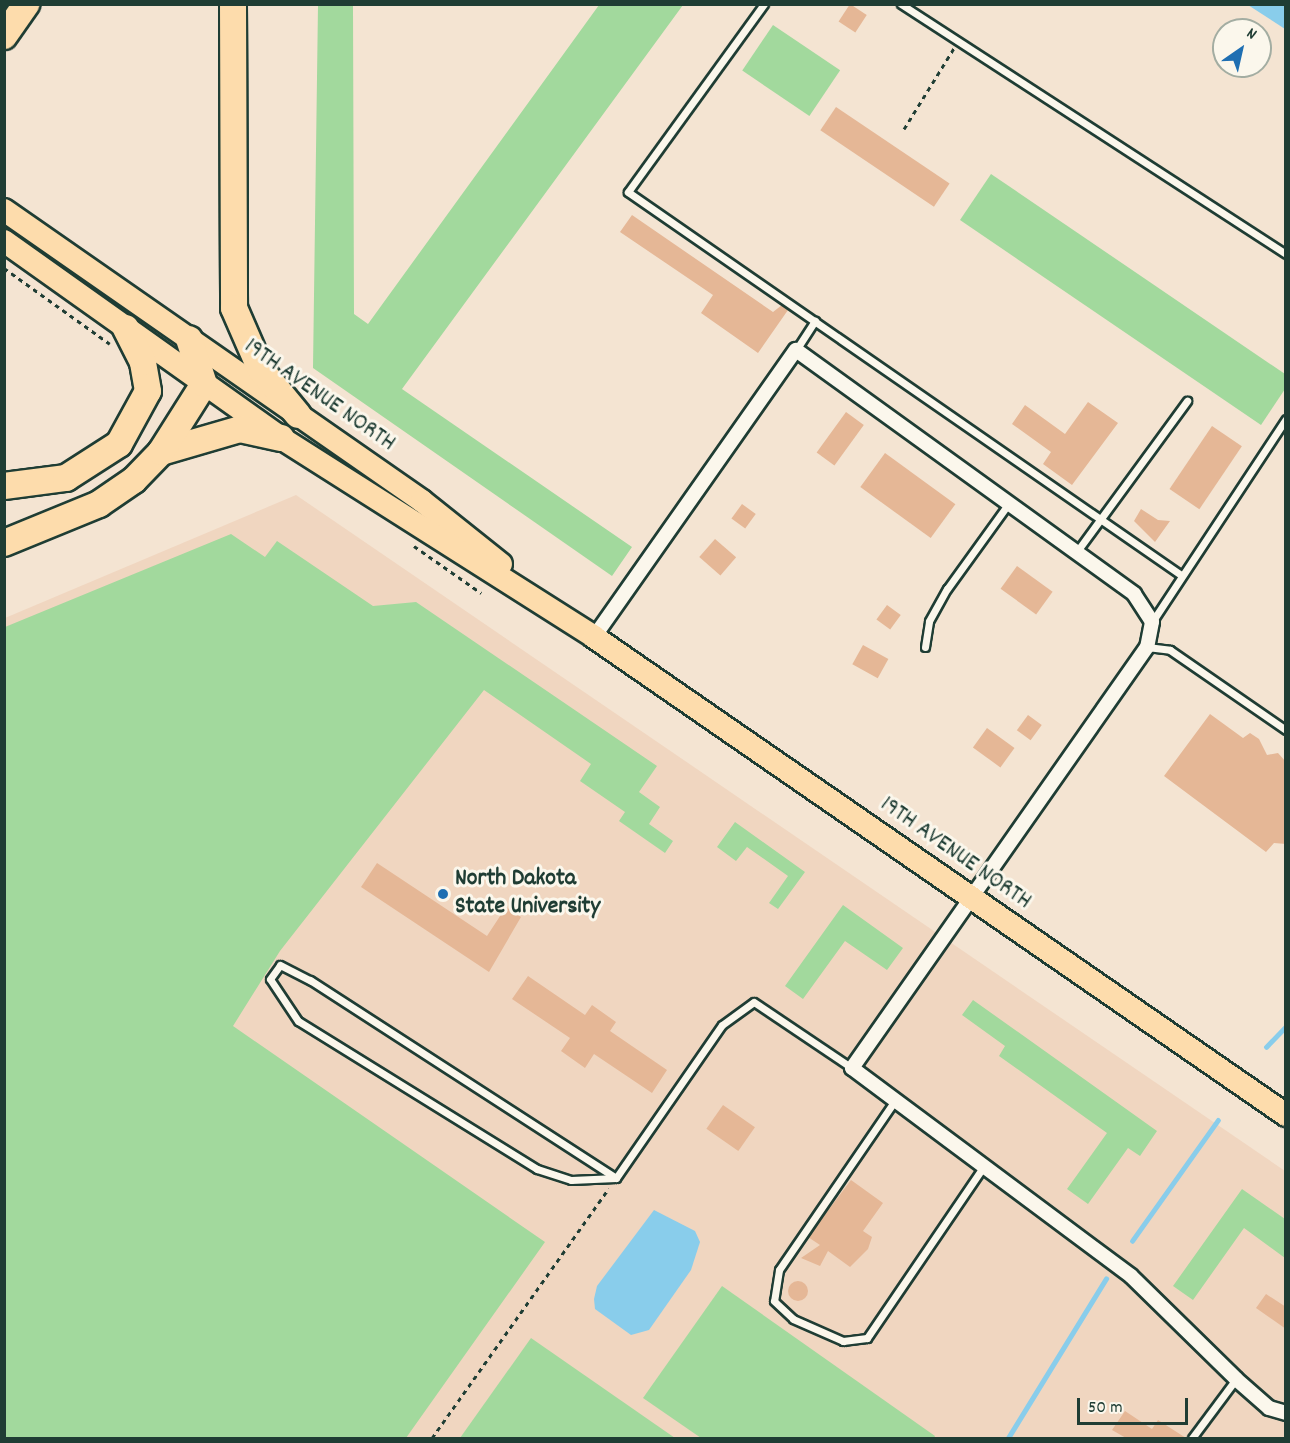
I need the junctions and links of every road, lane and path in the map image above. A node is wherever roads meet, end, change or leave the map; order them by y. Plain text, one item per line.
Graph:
1 (26, 4) edge
2 (233, 4) edge
3 (764, 4) edge
4 (901, 4) edge
5 (4, 36) edge
6 (958, 42) junction
7 (904, 129) dead end
8 (4, 210) edge
9 (4, 241) edge
10 (1286, 254) edge
11 (4, 268) edge
12 (815, 321) junction
13 (189, 339) junction
14 (122, 340) junction
15 (796, 350) junction
16 (204, 384) junction
17 (1187, 401) dead end
18 (298, 415) junction
19 (1286, 419) edge
20 (281, 438) junction
21 (161, 452) junction
22 (4, 486) edge
23 (1009, 502) junction
24 (1100, 520) junction
25 (4, 543) edge
26 (1075, 554) junction
27 (1181, 575) junction
28 (1152, 622) junction
29 (594, 637) junction
30 (925, 647) dead end
31 (1147, 647) junction
32 (1286, 730) edge
33 (968, 896) junction
34 (852, 1068) junction
35 (897, 1098) junction
36 (1286, 1115) edge
37 (986, 1164) junction
38 (616, 1178) junction
39 (1236, 1379) junction
40 (1286, 1413) edge
41 (432, 1438) edge
42 (1192, 1438) edge

1 - 5 highway
2 - 18 highway
3 - 12 lane
4 - 6 lane
6 - 7 path
6 - 10 lane
8 - 13 main road, 19TH AVENUE NORTH
9 - 14 main road, 19TH AVENUE NORTH
11 - 14 path
12 - 15 lane
12 - 24 lane
13 - 16 highway
13 - 18 main road, 19TH AVENUE NORTH
14 - 16 main road, 19TH AVENUE NORTH
14 - 22 highway
15 - 23 street
15 - 29 street
16 - 20 main road, 19TH AVENUE NORTH
16 - 21 highway
17 - 24 lane
18 - 29 main road, 19TH AVENUE NORTH
19 - 27 lane
20 - 21 highway
20 - 29 main road, 19TH AVENUE NORTH
21 - 25 highway
23 - 26 street
23 - 30 lane
24 - 26 lane
24 - 27 lane
26 - 28 street
27 - 28 lane
28 - 31 street
29 - 33 main road, 19TH AVENUE NORTH
31 - 32 lane
31 - 33 street
33 - 34 street
33 - 36 main road, 19TH AVENUE NORTH
34 - 35 street
34 - 38 lane
35 - 37 street
35 - 37 lane
37 - 39 street
38 - 38 lane
38 - 41 path
39 - 40 street
39 - 42 lane

